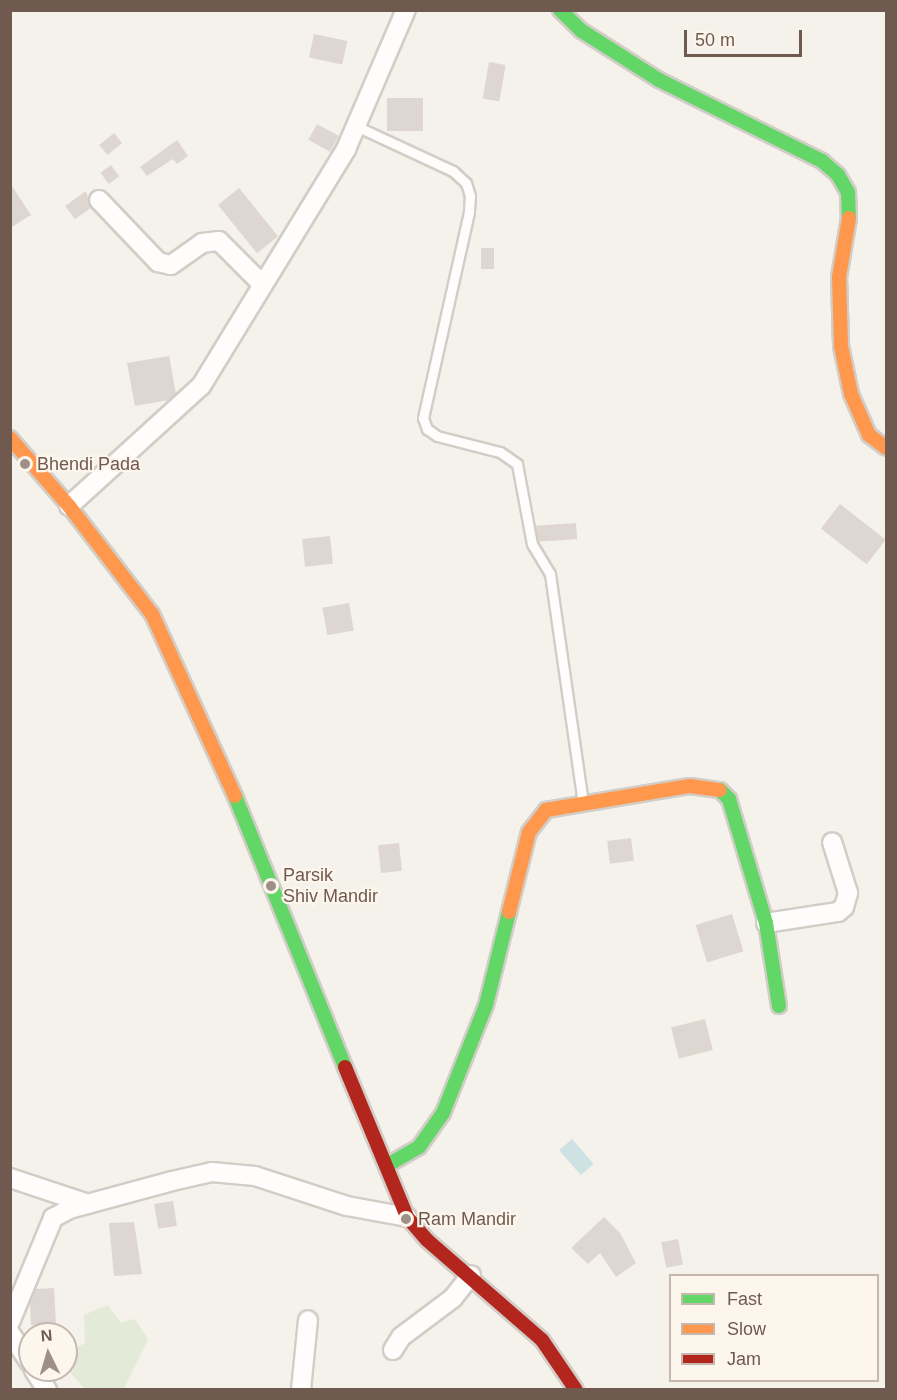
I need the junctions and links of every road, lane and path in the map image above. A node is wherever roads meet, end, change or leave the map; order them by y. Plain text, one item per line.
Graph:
1 (406, 10) edge
2 (560, 10) edge
3 (356, 126) junction
4 (99, 200) dead end
5 (263, 285) junction
6 (10, 438) edge
7 (886, 448) edge
8 (69, 506) junction
9 (583, 802) junction
10 (832, 842) dead end
11 (766, 923) junction
12 (779, 1006) dead end
13 (386, 1166) junction
14 (10, 1178) edge
15 (88, 1204) junction
16 (407, 1217) junction
17 (471, 1275) junction
18 (308, 1320) dead end
19 (10, 1322) edge
20 (393, 1350) dead end
21 (301, 1389) edge
22 (576, 1389) edge

1 - 3 street
2 - 7 street
3 - 5 street
3 - 9 lane
4 - 5 street
5 - 8 street
6 - 8 street
8 - 13 street
9 - 11 street
9 - 13 street
10 - 11 street
11 - 12 street
13 - 16 street
14 - 15 street
15 - 16 street
15 - 19 street
16 - 17 street
17 - 20 street
17 - 22 street
18 - 21 street

